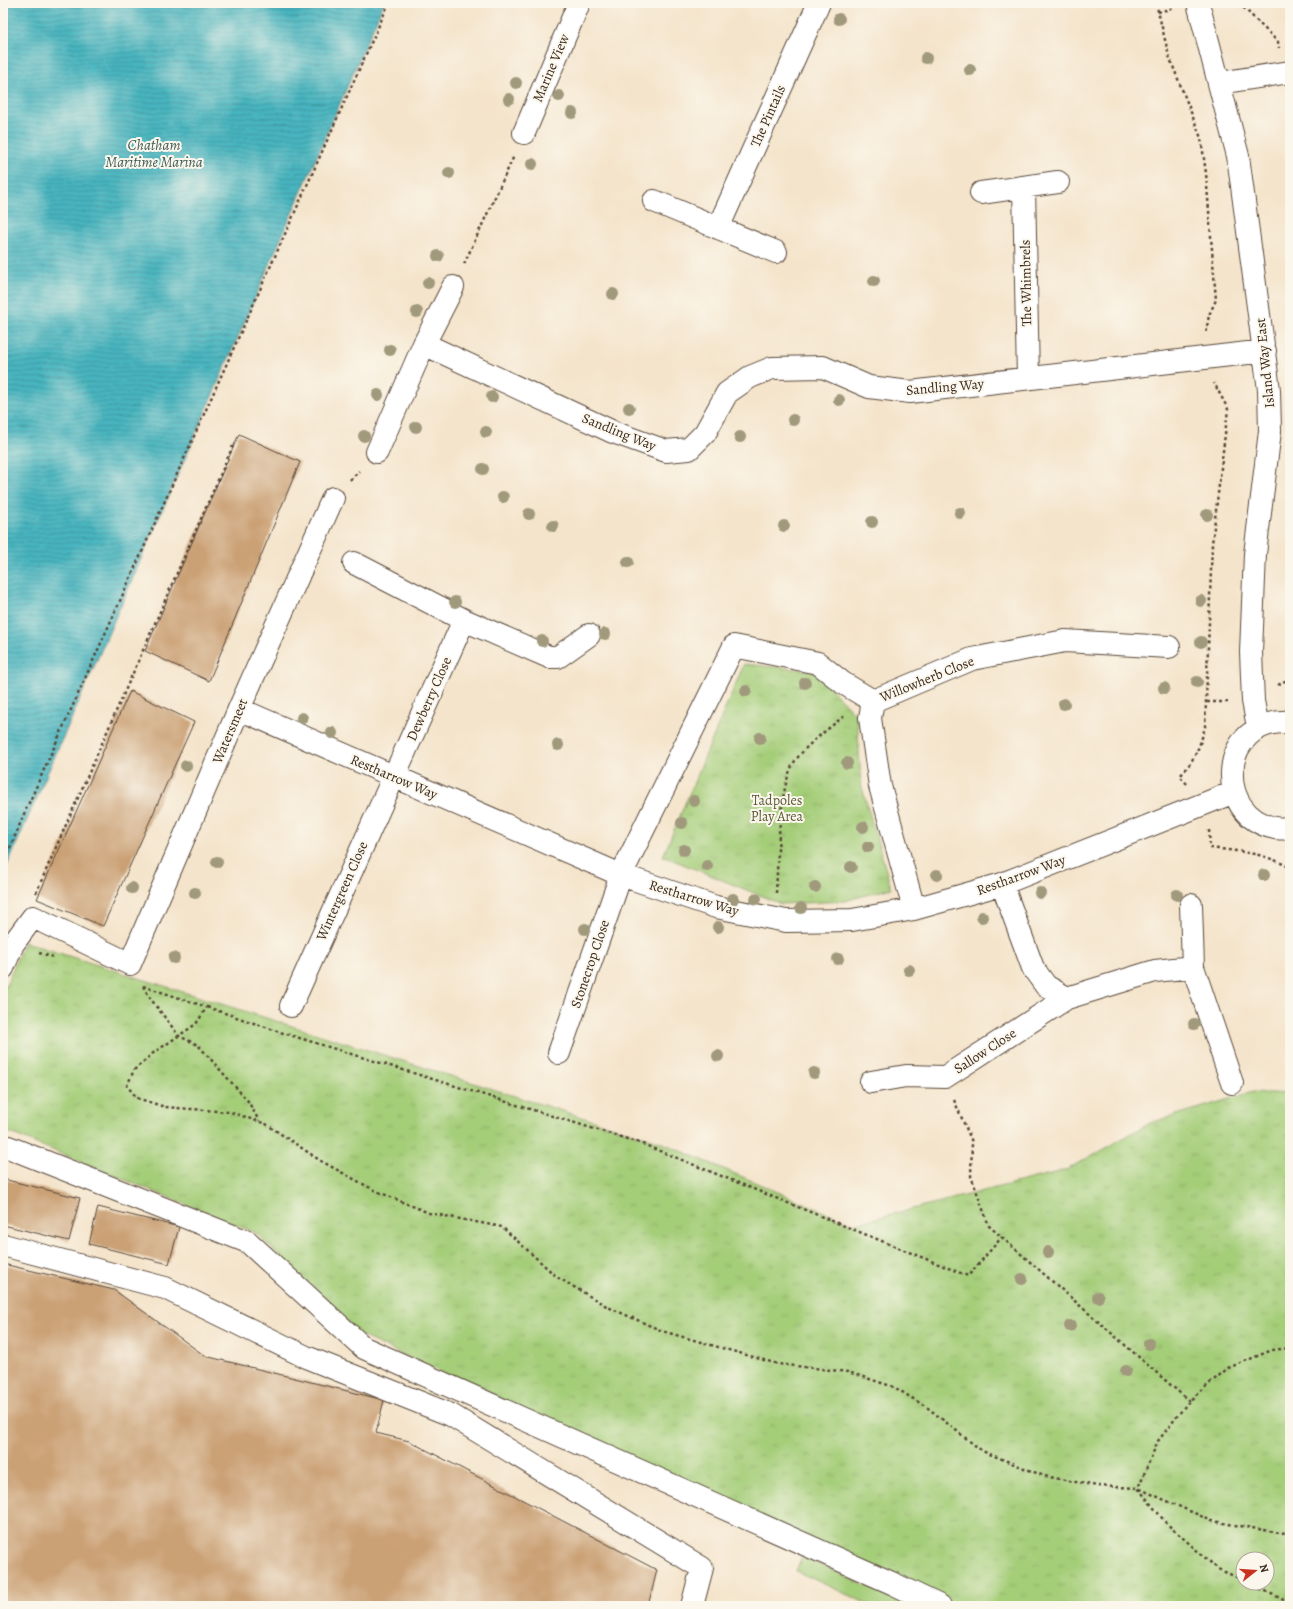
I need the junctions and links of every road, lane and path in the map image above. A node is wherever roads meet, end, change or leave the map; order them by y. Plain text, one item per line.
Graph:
1 (389, 3) edge
2 (579, 3) edge
3 (819, 3) edge
4 (1156, 3) edge
5 (1198, 3) edge
6 (1239, 3) edge
7 (1286, 73) edge
8 (1219, 83) junction
9 (524, 134) joint
10 (1058, 182) dead end
11 (1024, 187) junction
12 (981, 193) dead end
13 (654, 201) dead end
14 (718, 228) junction
15 (776, 252) dead end
16 (453, 287) joint
17 (424, 344) junction
18 (1265, 351) junction
19 (1208, 358) junction
20 (1028, 378) junction
21 (234, 446) dead end
22 (377, 452) joint
23 (333, 498) joint
24 (354, 563) dead end
25 (464, 620) junction
26 (589, 635) dead end
27 (1169, 647) dead end
28 (873, 701) junction
29 (240, 709) junction
30 (1290, 722) edge
31 (1258, 727) junction
32 (394, 777) junction
33 (1234, 792) junction
34 (1208, 803) junction
35 (1290, 828) edge
36 (3, 865) edge
37 (1290, 868) edge
38 (621, 875) junction
39 (1002, 884) junction
40 (34, 898) dead end
41 (1191, 905) dead end
42 (914, 909) junction
43 (774, 919) junction
44 (1193, 967) junction
45 (3, 968) edge
46 (1067, 998) junction
47 (291, 1006) dead end
48 (207, 1007) junction
49 (179, 1036) junction
50 (559, 1053) dead end
51 (945, 1076) junction
52 (871, 1082) dead end
53 (1232, 1083) dead end
54 (260, 1122) junction
55 (3, 1146) edge
56 (1002, 1237) junction
57 (3, 1246) edge
58 (1290, 1348) edge
59 (1189, 1402) junction
60 (1138, 1488) junction
61 (1290, 1532) edge
62 (1235, 1576) edge
63 (1265, 1591) edge
64 (1290, 1603) edge
65 (692, 1606) edge
66 (940, 1606) edge

1 - 36 path
2 - 9 street, Marine View
3 - 14 street, The Pintails
4 - 19 path
5 - 8 street, Island Way East
6 - 7 path
7 - 8 street
8 - 18 street, Island Way East
9 - 16 path
10 - 11 street
11 - 12 street
11 - 20 street, The Whimbrels
13 - 14 street
14 - 15 street
16 - 17 street
17 - 20 street, Sandling Way
17 - 22 street
18 - 19 street, Sandling Way
18 - 31 street, Island Way East
19 - 20 street, Sandling Way
19 - 34 path
21 - 40 path
22 - 23 path
23 - 29 street, Watersmeet
24 - 25 street
25 - 26 street
25 - 32 street, Dewberry Close
27 - 28 street, Willowherb Close
28 - 38 street, Stonecrop Close
28 - 42 street, Willowherb Close
28 - 43 path
29 - 32 street, Restharrow Way
29 - 45 street, Watersmeet
30 - 31 street
31 - 33 street
32 - 38 street, Restharrow Way
32 - 47 street, Wintergreen Close
33 - 34 street, Restharrow Way
33 - 35 street
34 - 37 path
34 - 39 street, Restharrow Way
38 - 43 street, Restharrow Way
38 - 50 street, Stonecrop Close
39 - 42 street, Restharrow Way
39 - 46 street
41 - 44 street
42 - 43 street, Restharrow Way
44 - 46 street, Sallow Close
44 - 53 street
46 - 51 street, Sallow Close
48 - 49 path
48 - 49 path
48 - 56 path
49 - 54 path
49 - 54 path
51 - 52 street, Sallow Close
51 - 56 path
54 - 60 path
55 - 66 street
56 - 59 path
57 - 65 street
58 - 59 path
59 - 60 path
60 - 61 path
60 - 62 path
63 - 64 path

